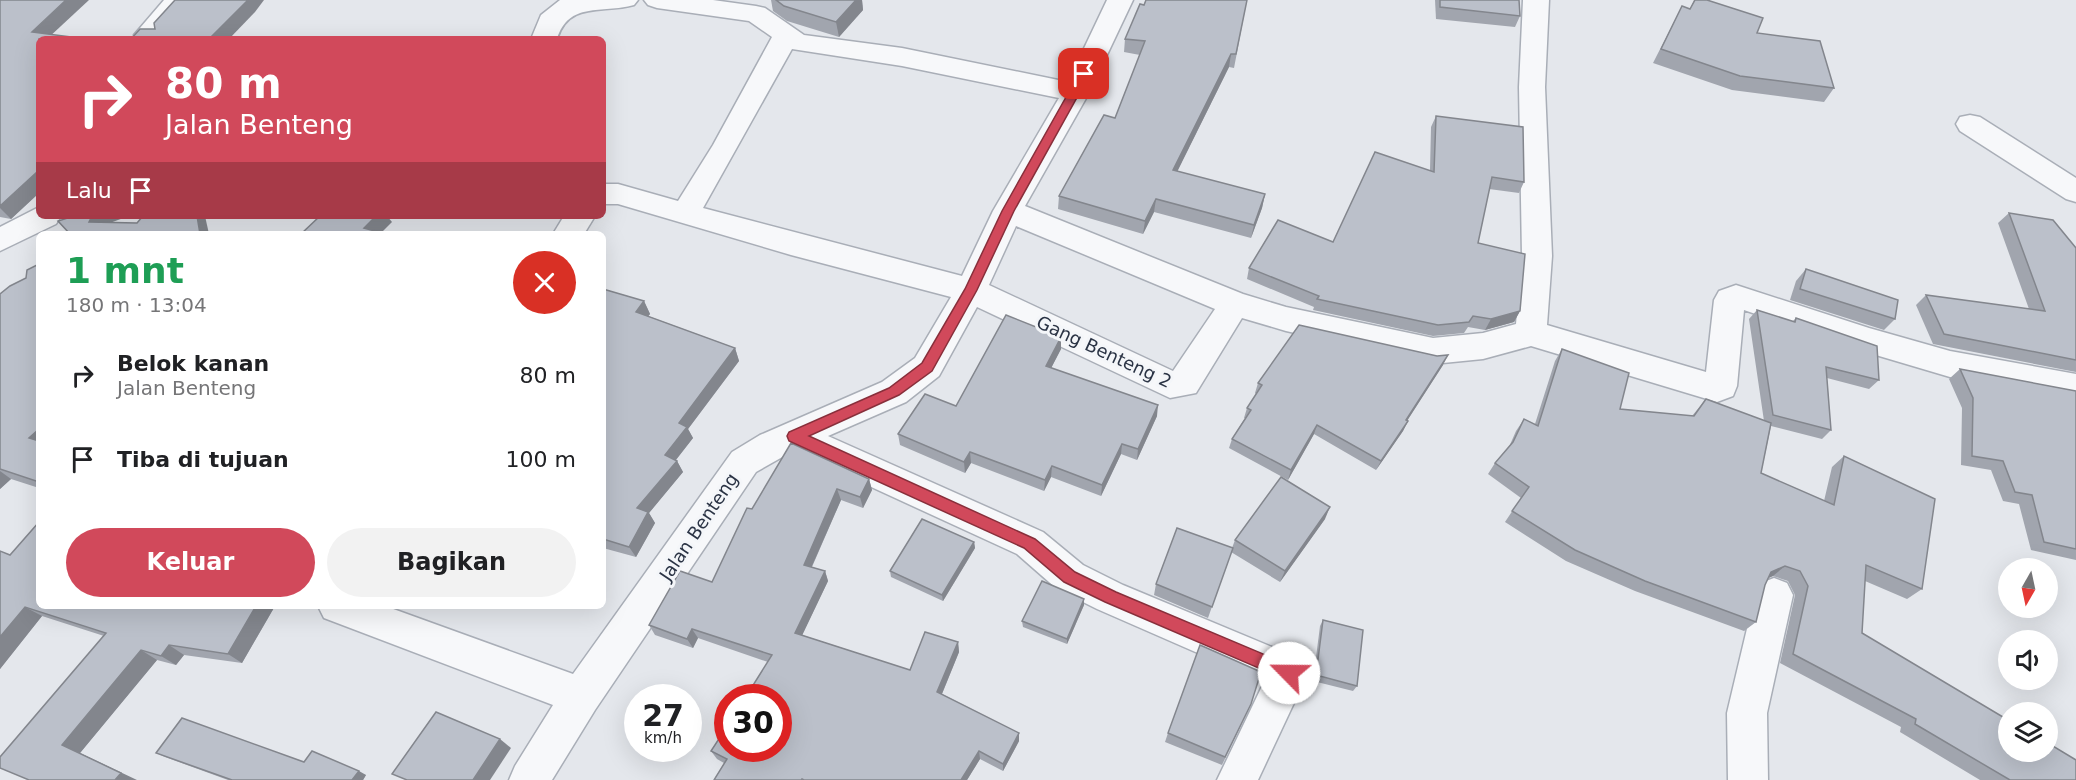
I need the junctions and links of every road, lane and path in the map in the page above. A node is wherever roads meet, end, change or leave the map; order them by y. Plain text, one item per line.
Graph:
1 (178, 0) edge
2 (625, 0) edge
3 (657, 0) edge
4 (1120, 0) edge
5 (1536, 0) edge
6 (148, 36) edge
7 (545, 36) edge
8 (786, 36) junction
9 (1076, 93) junction
10 (1970, 124) dead end
11 (2076, 192) edge
12 (606, 194) edge
13 (1008, 211) junction
14 (686, 212) junction
15 (40, 219) edge
16 (0, 240) edge
17 (971, 290) junction
18 (1235, 304) junction
19 (1531, 333) junction
20 (2076, 387) edge
21 (794, 436) junction
22 (1774, 596) dead end
23 (345, 609) edge
24 (581, 696) junction
25 (529, 780) edge
26 (1237, 780) edge
27 (1748, 780) edge

1 - 6 street
2 - 7 street
3 - 8 street
4 - 9 street, Jalan Benteng
5 - 19 street
8 - 9 street
8 - 14 street
9 - 13 street, Jalan Benteng
10 - 11 street
12 - 14 street, Gang Benteng 2
13 - 17 street, Jalan Benteng
13 - 18 street
14 - 17 street, Gang Benteng 2
15 - 16 street
17 - 18 street, Gang Benteng 2
17 - 21 street, Jalan Benteng
18 - 19 street
19 - 20 street
21 - 24 street, Jalan Benteng
21 - 26 street
22 - 27 street
23 - 24 street
24 - 25 street, Jalan Benteng

